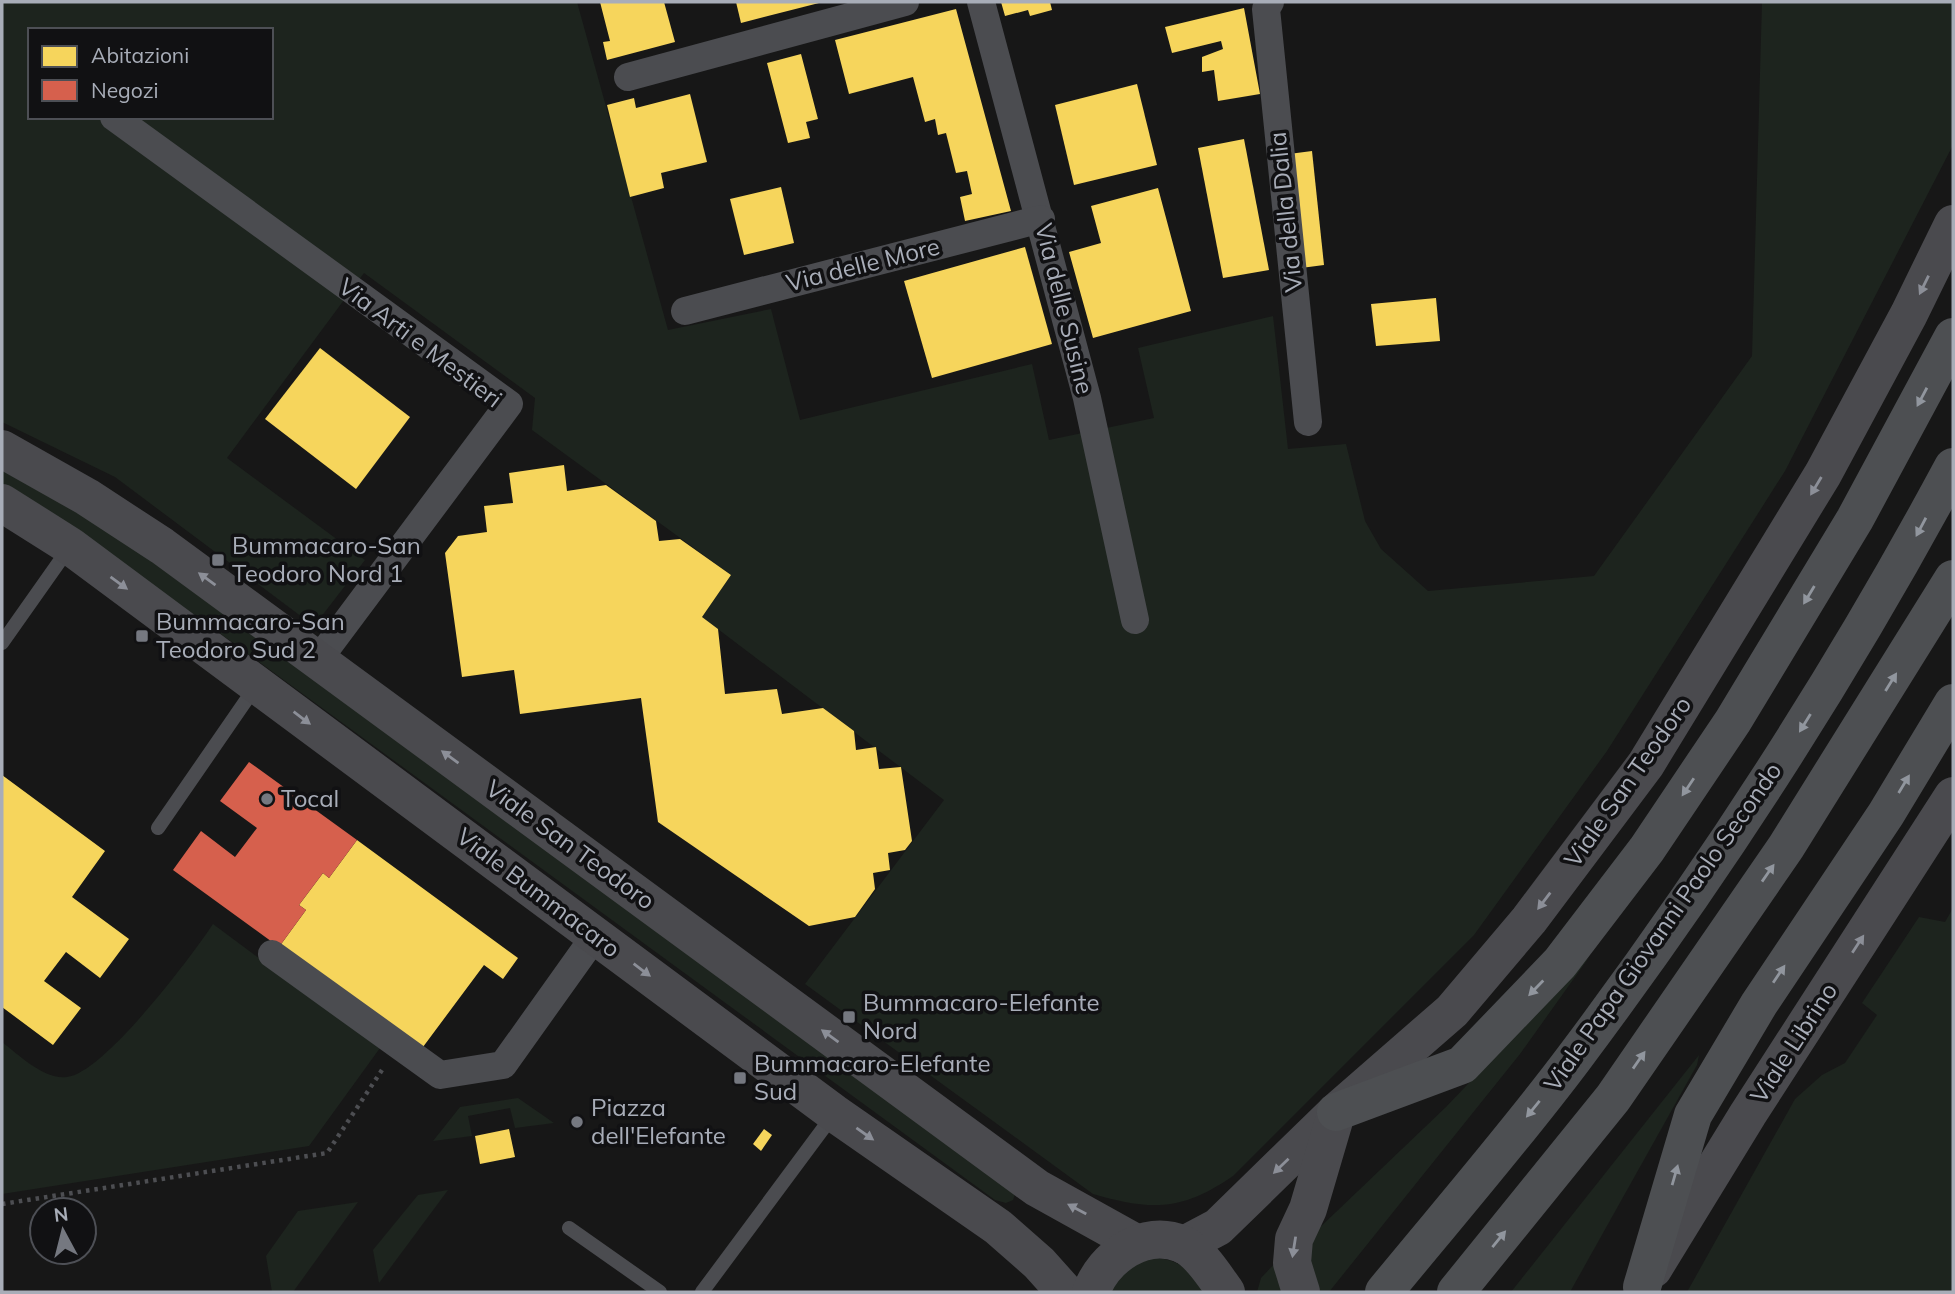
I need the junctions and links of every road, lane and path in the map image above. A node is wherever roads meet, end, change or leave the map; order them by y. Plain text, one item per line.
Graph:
1 (905, 2) edge
2 (982, 2) edge
3 (1270, 2) edge
4 (628, 76) dead end
5 (117, 119) edge
6 (1041, 219) junction
7 (1953, 224) edge
8 (685, 311) dead end
9 (1953, 337) edge
10 (1308, 422) dead end
11 (2, 449) edge
12 (1953, 467) edge
13 (2, 503) edge
14 (70, 547) junction
15 (1953, 579) edge
16 (1135, 620) dead end
17 (2, 643) edge
18 (318, 660) junction
19 (257, 685) junction
20 (1953, 703) edge
21 (1953, 796) edge
22 (158, 828) dead end
23 (596, 936) junction
24 (272, 954) dead end
25 (399, 1045) junction
26 (1336, 1112) junction
27 (834, 1113) junction
28 (2, 1204) edge
29 (569, 1228) dead end
30 (1136, 1243) junction
31 (1184, 1245) junction
32 (1639, 1291) edge
33 (660, 1292) edge
34 (702, 1292) edge
35 (1065, 1292) edge
36 (1091, 1292) edge
37 (1226, 1292) edge
38 (1301, 1292) edge
39 (1384, 1292) edge
40 (1455, 1292) edge

1 - 4 street
2 - 6 street, Via delle Susine
3 - 10 street, Via della Dalia
5 - 18 street, Via Arti e Mestieri
6 - 8 street, Via delle More
6 - 16 street, Via delle Susine
7 -> 26 main road, Viale San Teodoro
9 -> 26 main road
18 -> 11 main road, Viale San Teodoro
12 -> 39 main road, Viale Papa Giovanni Paolo Secondo
13 - 14 main road, Viale Bummacaro
14 - 17 lane
14 -> 19 main road, Viale Bummacaro
40 -> 15 main road
30 -> 18 main road, Viale San Teodoro
19 - 22 lane
19 -> 23 main road, Viale Bummacaro
32 -> 20 main road
32 -> 21 main road, Viale Librino
23 - 25 street
23 -> 27 main road, Viale Bummacaro
24 - 25 street
25 - 28 path
26 -> 31 main road, Viale San Teodoro
26 -> 38 main road
27 - 34 lane
27 -> 35 main road, Viale Bummacaro
29 - 33 lane
30 - 31 main road
30 - 36 main road
31 - 37 main road

